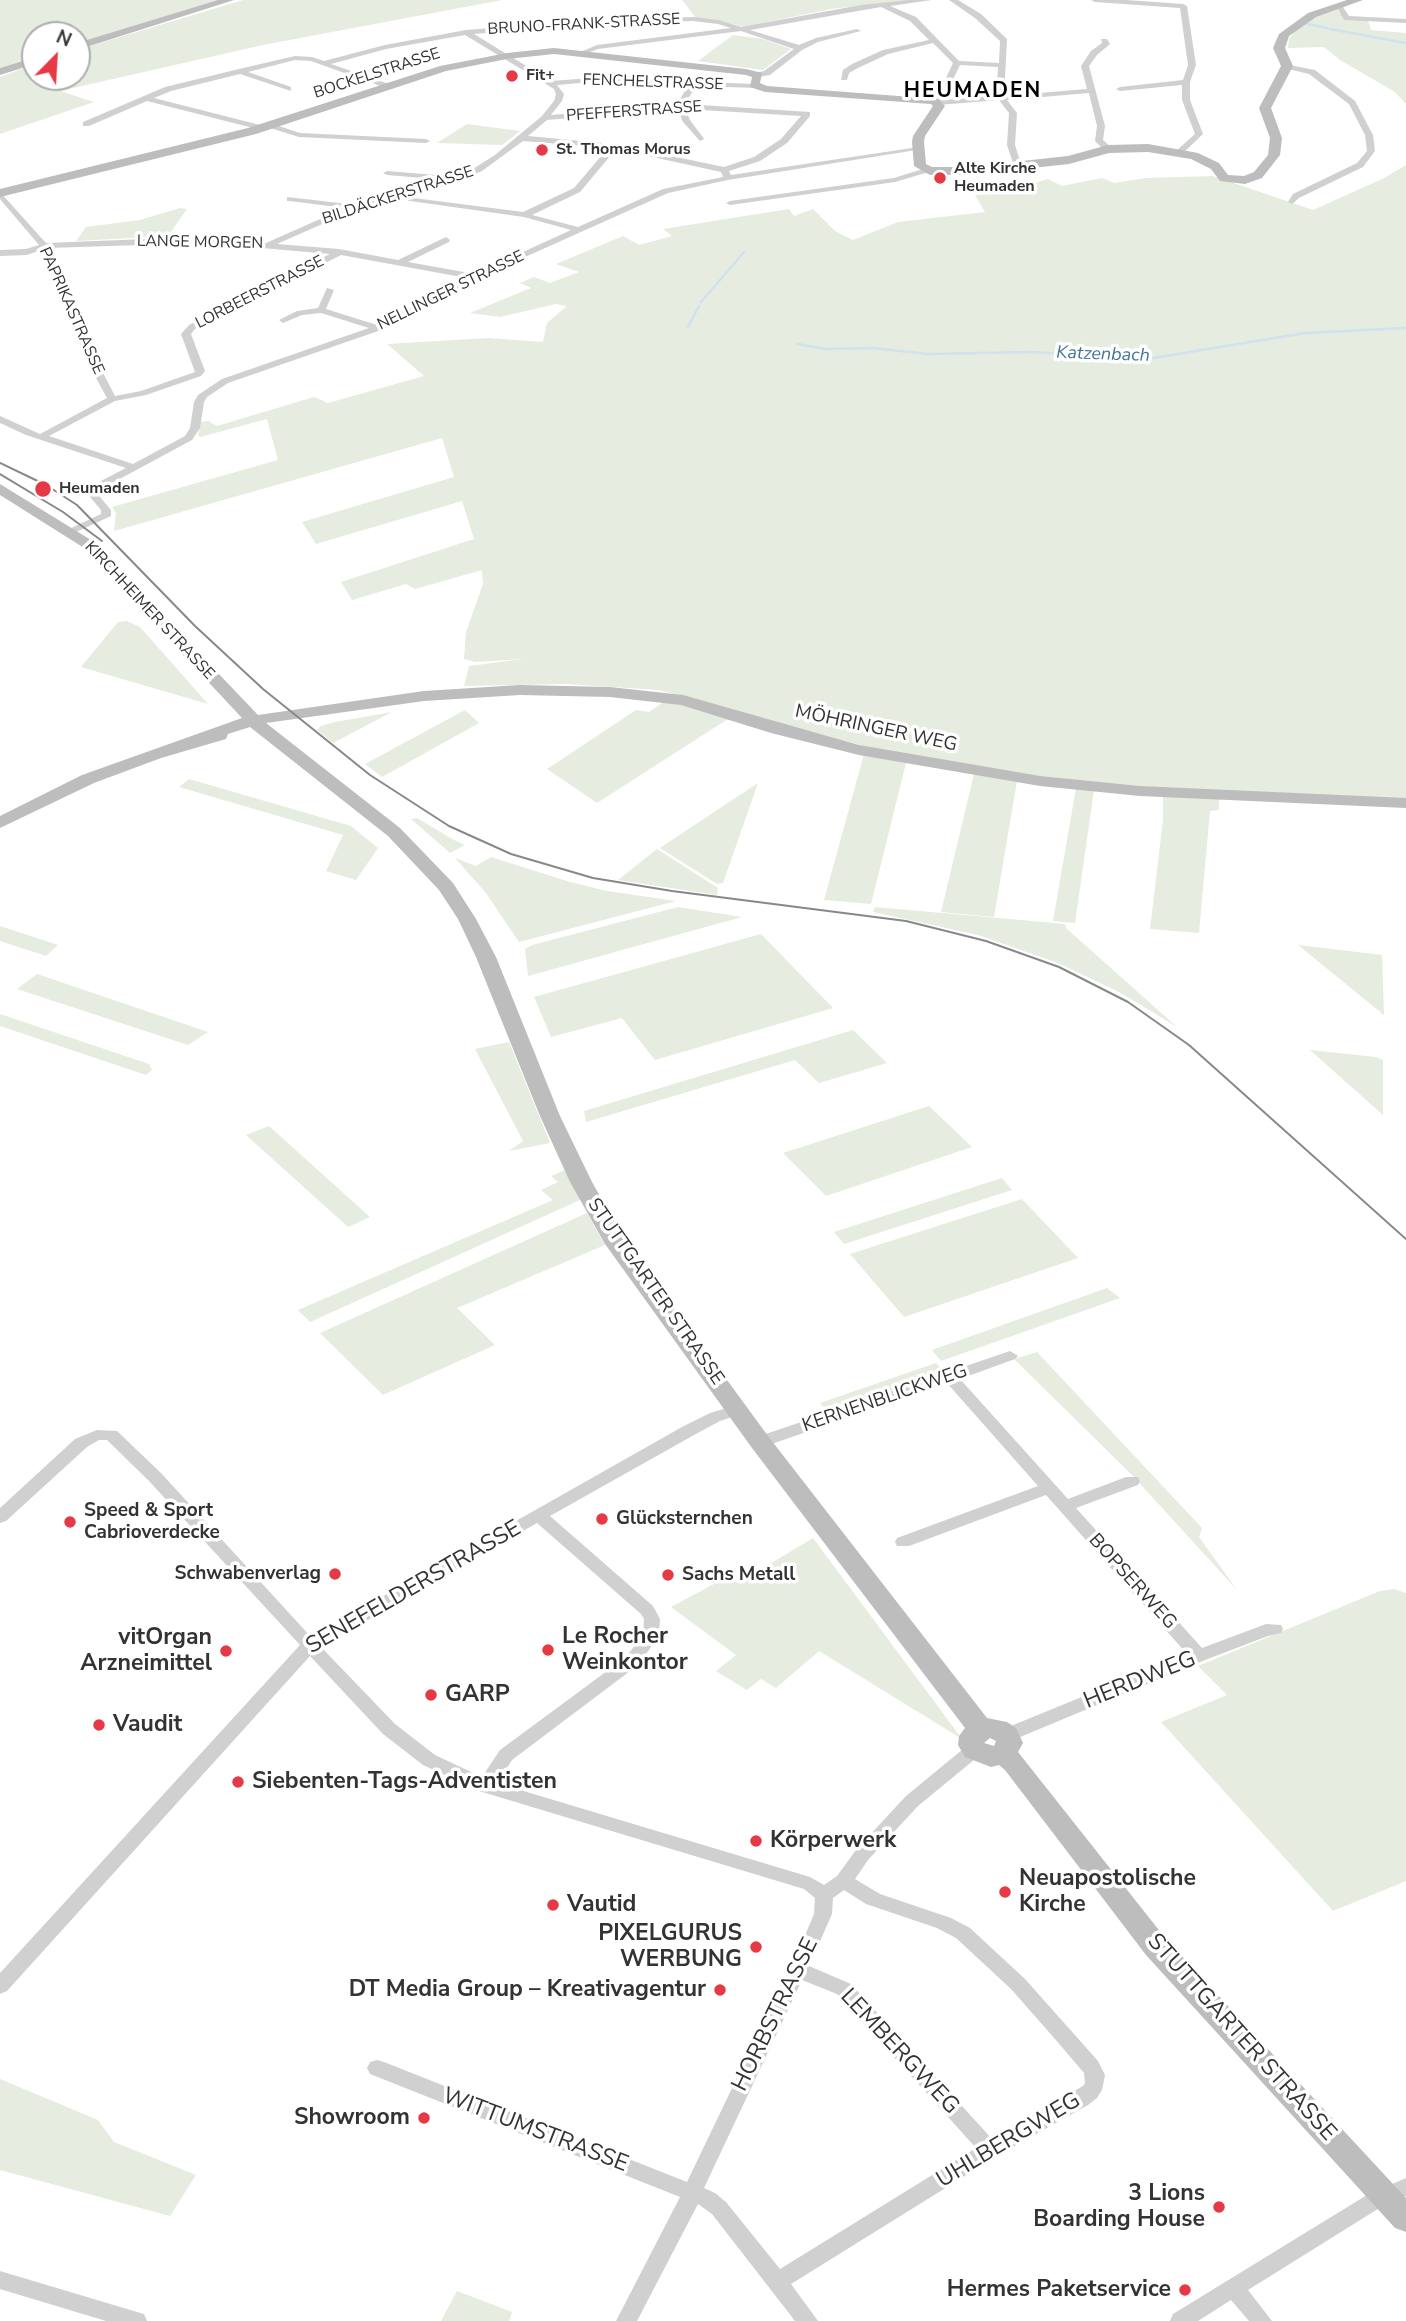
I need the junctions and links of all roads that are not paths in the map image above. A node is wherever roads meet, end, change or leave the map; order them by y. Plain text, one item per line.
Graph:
1 (229, 0) edge
2 (928, 0) edge
3 (953, 0) edge
4 (1095, 0) edge
5 (1358, 0) edge
6 (1341, 3) edge
7 (881, 5) junction
8 (1406, 21) edge
9 (742, 29) junction
10 (857, 31) dead end
11 (466, 32) junction
12 (933, 41) junction
13 (1104, 41) dead end
14 (91, 43) edge
15 (799, 48) junction
16 (582, 53) junction
17 (507, 56) junction
18 (325, 63) junction
19 (957, 63) junction
20 (21, 65) edge
21 (1003, 65) junction
22 (1287, 66) junction
23 (239, 71) junction
24 (0, 72) edge
25 (844, 78) dead end
26 (756, 81) junction
27 (1186, 82) junction
28 (551, 83) junction
29 (693, 84) junction
30 (386, 86) junction
31 (288, 89) dead end
32 (1119, 89) dead end
33 (1091, 91) junction
34 (146, 98) junction
35 (1004, 98) junction
36 (938, 103) junction
37 (680, 106) junction
38 (545, 118) junction
39 (86, 124) dead end
40 (266, 127) junction
41 (521, 138) junction
42 (700, 138) dead end
43 (425, 141) dead end
44 (614, 146) junction
45 (919, 149) junction
46 (1108, 149) junction
47 (1179, 152) junction
48 (1017, 164) junction
49 (926, 170) junction
50 (387, 173) dead end
51 (726, 174) junction
52 (913, 177) junction
53 (457, 179) junction
54 (906, 187) dead end
55 (0, 193) edge
56 (394, 197) junction
57 (290, 200) dead end
58 (1292, 202) dead end
59 (730, 203) dead end
60 (357, 207) junction
61 (524, 215) junction
62 (580, 230) junction
63 (446, 240) dead end
64 (269, 244) junction
65 (44, 246) junction
66 (339, 252) junction
67 (0, 253) edge
68 (401, 262) junction
69 (475, 277) junction
70 (330, 289) dead end
71 (321, 310) junction
72 (283, 320) dead end
73 (378, 328) junction
74 (112, 399) junction
75 (0, 419) edge
76 (41, 437) junction
77 (133, 467) junction
78 (0, 488) edge
79 (70, 531) junction
80 (341, 708) junction
81 (308, 716) junction
82 (256, 723) junction
83 (206, 737) junction
84 (282, 746) junction
85 (1406, 803) edge
86 (0, 823) edge
87 (1010, 1356) dead end
88 (950, 1377) junction
89 (737, 1410) junction
90 (761, 1442) junction
91 (1132, 1481) dead end
92 (1049, 1488) junction
93 (1066, 1506) junction
94 (538, 1515) junction
95 (0, 1517) edge
96 (903, 1542) dead end
97 (1275, 1629) dead end
98 (310, 1645) junction
99 (1199, 1656) junction
100 (978, 1740) junction
101 (1005, 1745) junction
102 (485, 1786) junction
103 (843, 1881) junction
104 (824, 1895) junction
105 (798, 1970) junction
106 (0, 1986) edge
107 (377, 2068) dead end
108 (990, 2150) junction
109 (1395, 2191) edge
110 (693, 2192) junction
111 (1406, 2219) edge
112 (0, 2280) edge
113 (778, 2282) junction
114 (1234, 2288) junction
115 (138, 2321) edge
116 (626, 2321) edge
117 (808, 2321) edge
118 (1180, 2321) edge
119 (1262, 2321) edge

1 - 14 street
2 - 7 street
3 - 21 street
4 - 27 street
5 - 6 street
6 - 8 street
6 - 22 street
7 - 9 street
7 - 12 street
9 - 11 street, BRUNO-FRANK-STRASSE
9 - 15 street, BRUNO-FRANK-STRASSE
9 - 16 street
10 - 15 street
11 - 17 street
11 - 18 street, BRUNO-FRANK-STRASSE
12 - 19 street
12 - 25 street
13 - 33 street
15 - 26 street
16 - 17 street, BOCKELSTRASSE
16 - 26 street, BOCKELSTRASSE
17 - 28 street
17 - 30 street, BOCKELSTRASSE
18 - 23 street
18 - 30 street
19 - 21 street
19 - 36 street
20 - 24 street
21 - 35 street
22 - 47 street
22 - 58 street
23 - 31 street
23 - 34 street
26 - 29 street, FENCHELSTRASSE
26 - 36 street, BOCKELSTRASSE
27 - 32 street
27 - 47 street
28 - 29 street, FENCHELSTRASSE
28 - 38 street, BILDÄCKERSTRASSE
29 - 37 street
30 - 40 street, BOCKELSTRASSE
33 - 35 street
33 - 46 street
34 - 39 street
34 - 40 street
35 - 36 street
35 - 48 street
36 - 45 street
37 - 38 street, PFEFFERSTRASSE
37 - 42 street
37 - 51 street, PFEFFERSTRASSE
38 - 41 street, BILDÄCKERSTRASSE
40 - 43 street
40 - 55 street, BOCKELSTRASSE
41 - 44 street
41 - 53 street, BILDÄCKERSTRASSE
44 - 51 street
44 - 61 street
45 - 49 street
45 - 51 street, NELLINGER STRASSE
46 - 47 street
46 - 48 street
48 - 49 street
49 - 52 street
50 - 53 street
51 - 62 street, NELLINGER STRASSE
52 - 54 street
52 - 59 street
53 - 56 street, BILDÄCKERSTRASSE
55 - 65 street, PAPRIKASTRASSE
56 - 60 street, BILDÄCKERSTRASSE
56 - 61 street
57 - 60 street
60 - 64 street, BILDÄCKERSTRASSE
61 - 62 street
62 - 69 street, NELLINGER STRASSE
63 - 68 street
64 - 65 street, LANGE MORGEN
64 - 66 street, LANGE MORGEN
65 - 67 street, LANGE MORGEN
65 - 74 street, PAPRIKASTRASSE
66 - 68 street, LANGE MORGEN
66 - 74 street, LORBEERSTRASSE
68 - 69 street, LANGE MORGEN
69 - 73 street, NELLINGER STRASSE
70 - 71 street
71 - 72 street
71 - 73 street
73 - 77 street, NELLINGER STRASSE
74 - 76 street, LORBEERSTRASSE
75 - 76 street
76 - 77 street
77 - 79 street, NELLINGER STRASSE
78 - 79 street, KIRCHHEIMER STRASSE
79 - 82 street, KIRCHHEIMER STRASSE
80 - 81 street, MÖHRINGER WEG
80 - 82 street, MÖHRINGER WEG
80 - 85 street, MÖHRINGER WEG
81 - 82 street, MÖHRINGER WEG
81 - 84 street
82 - 83 street
82 - 84 street, STUTTGARTER STRASSE
83 - 84 street
83 - 86 street
84 - 89 street, STUTTGARTER STRASSE
87 - 88 street, KERNENBLICKWEG
88 - 90 street, KERNENBLICKWEG
88 - 92 street, BOPSERWEG
89 - 90 street, STUTTGARTER STRASSE
89 - 94 street, SENEFELDERSTRASSE
90 - 100 street, STUTTGARTER STRASSE
91 - 93 street
92 - 93 street, BOPSERWEG
92 - 96 street
93 - 99 street, BOPSERWEG
94 - 98 street, SENEFELDERSTRASSE
94 - 102 street
95 - 98 street
97 - 99 street, HERDWEG
98 - 102 street
98 - 106 street, SENEFELDERSTRASSE
99 - 101 street, HERDWEG
100 - 101 street
100 - 103 street
101 - 109 street, STUTTGARTER STRASSE
102 - 104 street
103 - 104 street
103 - 108 street, UHLBERGWEG
104 - 105 street, HORBSTRASSE
105 - 108 street, LEMBERGWEG
105 - 110 street, HORBSTRASSE
107 - 110 street, WITTUMSTRASSE
108 - 113 street, UHLBERGWEG
109 - 111 street, STUTTGARTER STRASSE
109 - 114 street
110 - 113 street, WITTUMSTRASSE
110 - 116 street, HORBSTRASSE
112 - 115 street
113 - 117 street, WITTUMSTRASSE
114 - 118 street
114 - 119 street

